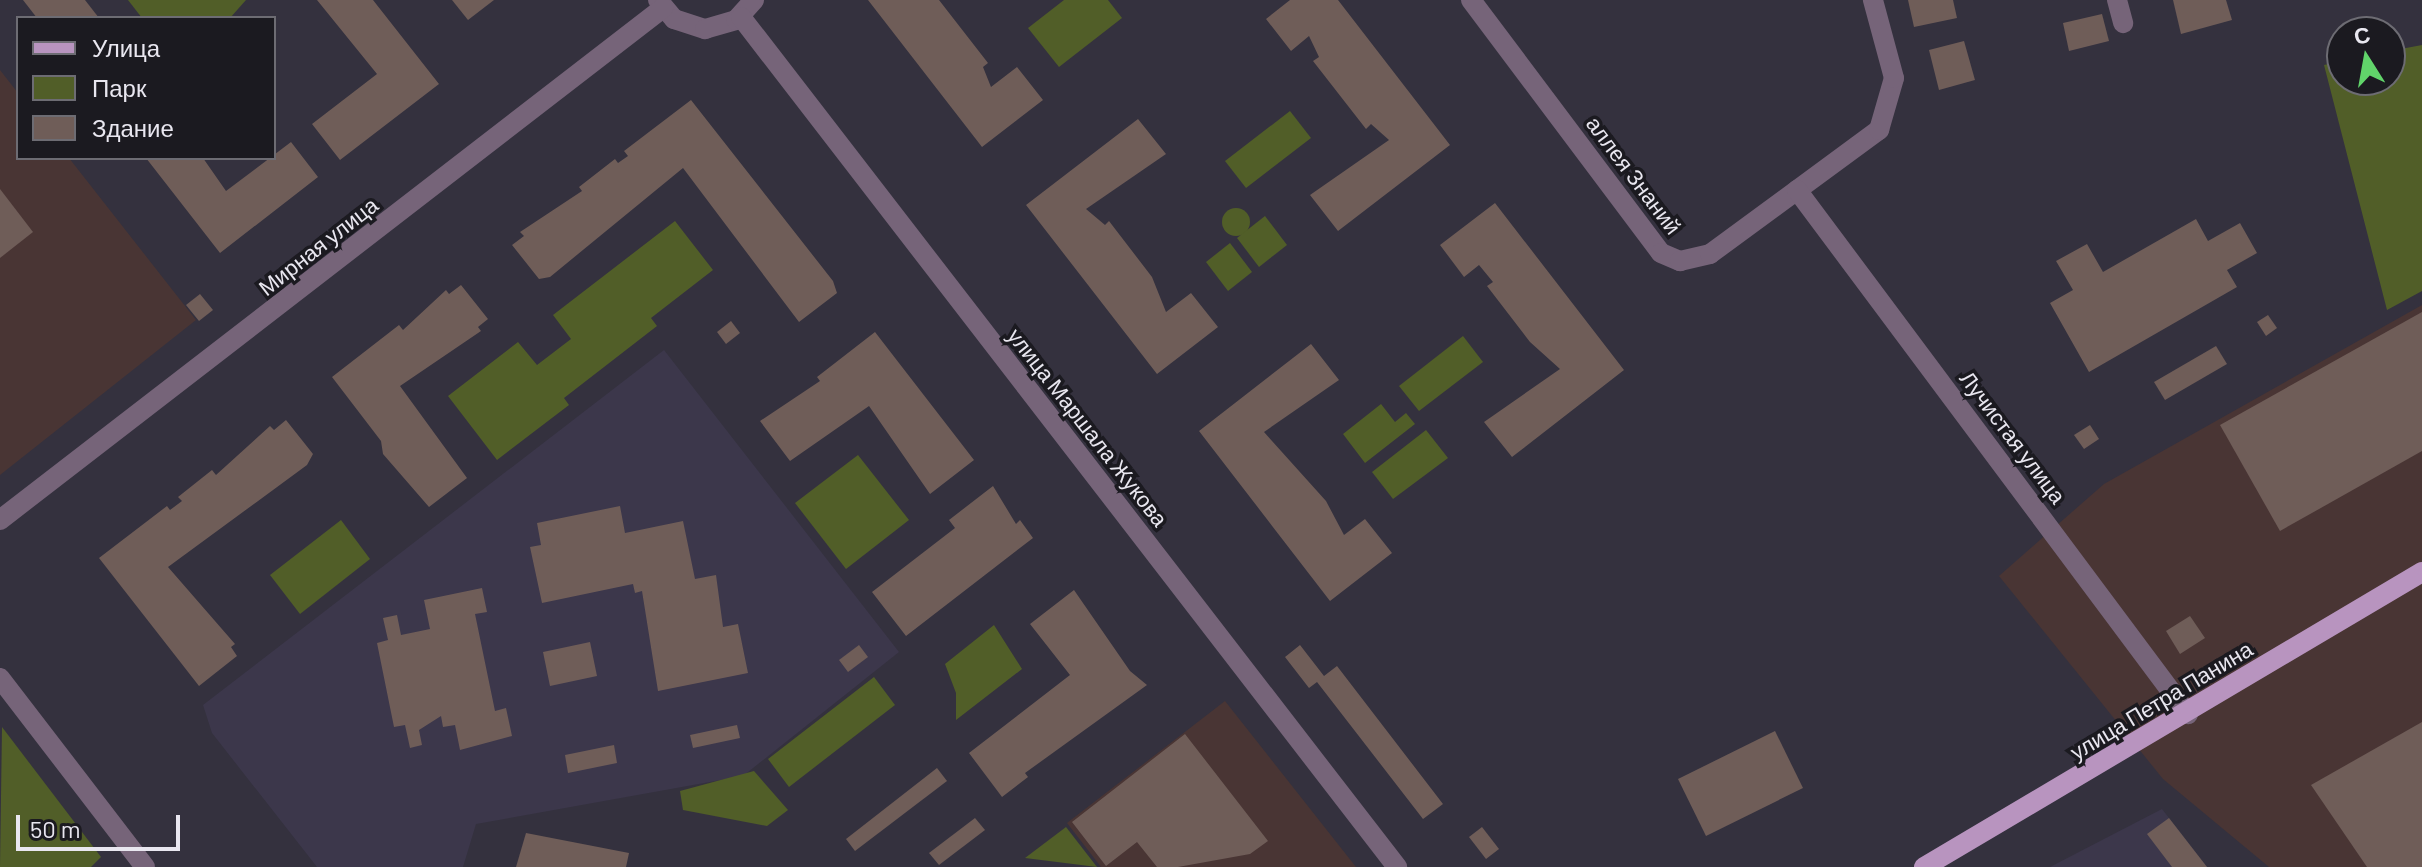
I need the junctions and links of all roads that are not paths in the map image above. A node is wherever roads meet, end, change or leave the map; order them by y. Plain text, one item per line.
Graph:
1 (754, 0) edge
2 (1471, 0) edge
3 (1873, 0) edge
4 (2117, 0) edge
5 (660, 4) edge
6 (741, 17) junction
7 (2123, 23) dead end
8 (1797, 190) junction
9 (0, 520) edge
10 (2422, 572) edge
11 (0, 678) edge
12 (2188, 714) junction
13 (145, 867) edge
14 (1397, 867) edge
15 (1924, 867) edge

1 - 6 street
2 - 8 street, аллея Знаний
3 - 8 street, аллея Знаний
4 - 7 street
5 - 6 street
5 - 9 street, Мирная улица
6 - 14 street, улица Маршала Жукова
8 - 12 street, Лучистая улица
10 - 12 main road, улица Петра Панина
11 - 13 street
12 - 15 main road, улица Петра Панина

